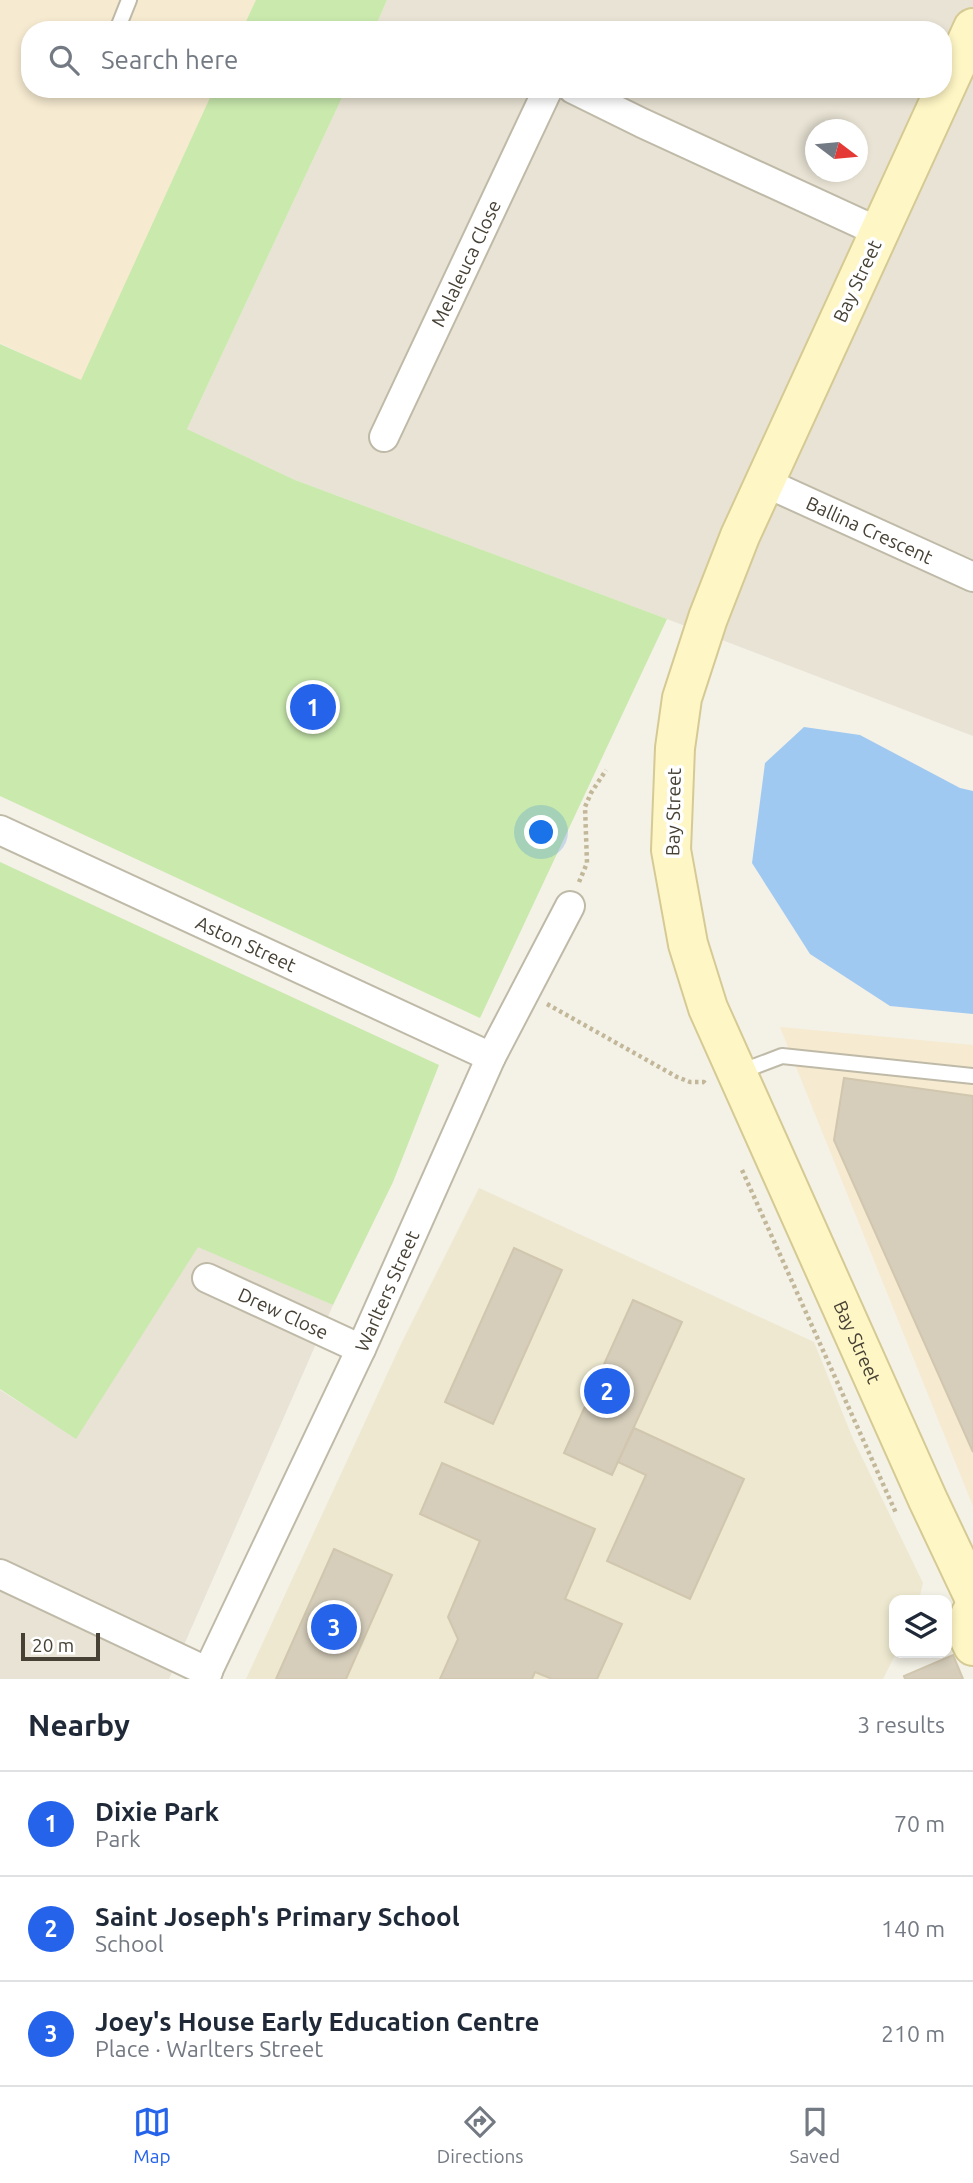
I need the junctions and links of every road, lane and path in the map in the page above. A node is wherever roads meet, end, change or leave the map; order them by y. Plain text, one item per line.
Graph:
1 (130, 0) edge
2 (121, 21) edge
3 (973, 28) edge
4 (952, 74) edge
5 (544, 98) edge
6 (591, 98) edge
7 (941, 98) edge
8 (879, 232) junction
9 (384, 437) dead end
10 (764, 482) junction
11 (973, 577) edge
12 (606, 770) dead end
13 (0, 830) edge
14 (569, 906) joint
15 (525, 992) junction
16 (491, 1057) junction
17 (973, 1076) edge
18 (724, 1083) junction
19 (741, 1168) dead end
20 (207, 1278) dead end
21 (361, 1349) junction
22 (896, 1514) dead end
23 (0, 1574) edge
24 (973, 1595) edge
25 (973, 1610) edge
26 (973, 1646) edge
27 (206, 1675) edge

1 - 2 lane
3 - 4 street, Bay Street
5 - 9 street, Melaleuca Close
6 - 8 street
7 - 8 street, Bay Street
8 - 10 street, Bay Street
10 - 11 street, Ballina Crescent
10 - 18 street, Bay Street
12 - 14 path
13 - 16 street, Aston Street
14 - 15 street, Warlters Street
15 - 16 street, Warlters Street
15 - 18 path
16 - 21 street, Warlters Street
17 - 18 lane
18 - 24 street, Bay Street
19 - 22 path
20 - 21 street, Drew Close
21 - 27 street, Warlters Street
23 - 27 street
25 - 26 street

